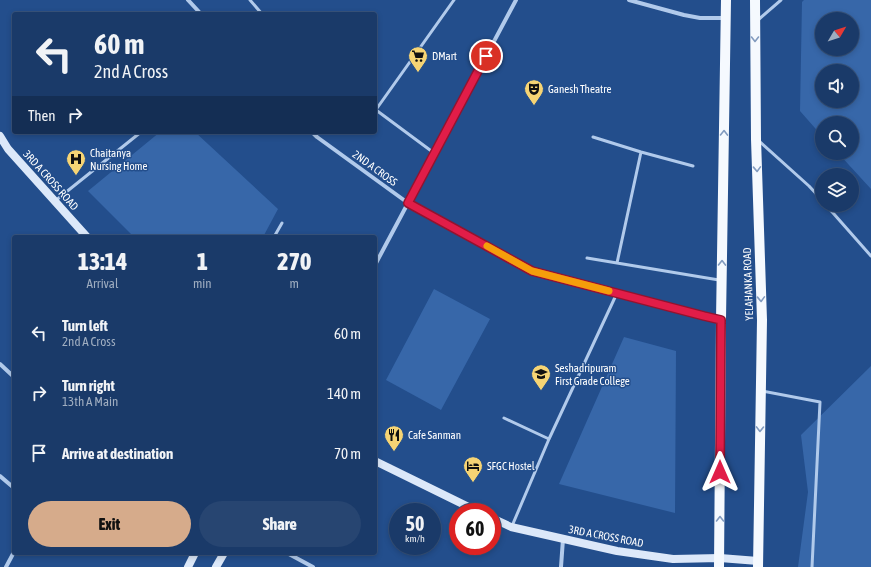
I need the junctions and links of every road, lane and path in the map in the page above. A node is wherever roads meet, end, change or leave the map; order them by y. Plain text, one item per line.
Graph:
1 (188, 0) edge
2 (250, 0) edge
3 (454, 0) edge
4 (516, 0) edge
5 (629, 0) edge
6 (726, 0) edge
7 (755, 0) edge
8 (781, 0) edge
9 (199, 12) edge
10 (260, 12) edge
11 (726, 18) junction
12 (755, 22) junction
13 (377, 107) edge
14 (377, 111) edge
15 (139, 134) edge
16 (314, 134) edge
17 (0, 136) edge
18 (593, 137) dead end
19 (756, 139) junction
20 (641, 152) junction
21 (434, 153) junction
22 (693, 166) dead end
23 (815, 192) edge
24 (55, 201) junction
25 (408, 203) junction
26 (832, 212) edge
27 (282, 223) dead end
28 (85, 235) edge
29 (275, 235) edge
30 (871, 256) edge
31 (587, 258) dead end
32 (377, 261) edge
33 (617, 263) junction
34 (722, 280) junction
35 (617, 293) junction
36 (721, 320) junction
37 (0, 364) edge
38 (12, 376) edge
39 (761, 391) junction
40 (504, 418) dead end
41 (549, 439) junction
42 (377, 463) edge
43 (0, 476) edge
44 (12, 486) edge
45 (460, 503) edge
46 (501, 522) edge
47 (511, 527) junction
48 (562, 539) junction
49 (12, 555) edge
50 (194, 555) edge
51 (223, 555) edge
52 (291, 555) edge
53 (673, 563) edge
54 (719, 563) edge
55 (758, 564) edge
56 (6, 567) edge
57 (188, 567) edge
58 (216, 567) edge
59 (313, 567) edge
60 (561, 567) edge
61 (812, 567) edge

1 - 9 street
2 - 10 lane
3 - 13 lane
4 - 21 street
5 - 11 street
6 - 11 main road
7 - 12 main road, YELAHANKA ROAD
8 - 12 lane
34 -> 11 main road
12 -> 19 main road, YELAHANKA ROAD
14 - 21 lane
15 - 24 lane
16 - 25 street, 2ND A CROSS
17 - 24 main road, 3RD A CROSS ROAD
18 - 20 lane
19 - 23 lane
19 -> 39 main road, YELAHANKA ROAD
20 - 22 lane
20 - 33 lane
21 - 25 street
24 - 28 main road, 3RD A CROSS ROAD
25 - 32 street
25 - 35 street, 2ND A CROSS
26 - 30 lane
27 - 29 lane
31 - 33 lane
33 - 34 lane
34 - 36 main road
35 - 36 street, 2ND A CROSS
35 - 41 lane
54 -> 36 main road
37 - 38 street
39 -> 55 main road, YELAHANKA ROAD
39 - 61 lane
40 - 41 lane
41 - 47 lane
42 - 45 main road
43 - 44 street
46 - 47 main road, 3RD A CROSS ROAD
47 - 48 main road, 3RD A CROSS ROAD
48 - 53 main road, 3RD A CROSS ROAD
48 - 60 street
49 - 56 street
50 - 57 main road
51 - 58 main road
52 - 59 street
53 - 54 main road, 3RD A CROSS ROAD
54 - 55 main road, 3RD A CROSS ROAD

